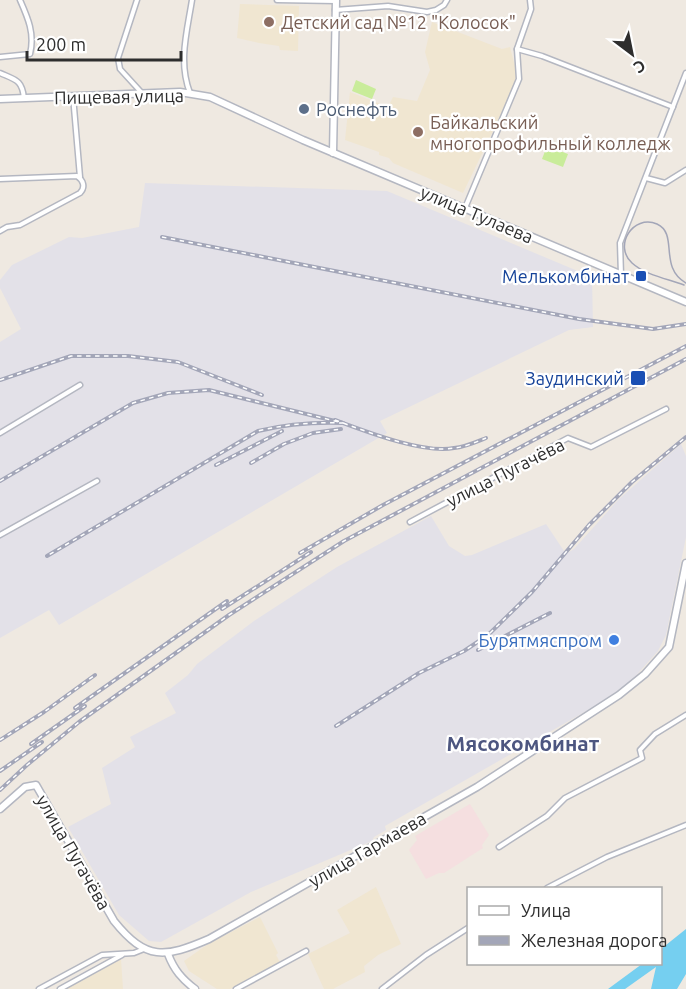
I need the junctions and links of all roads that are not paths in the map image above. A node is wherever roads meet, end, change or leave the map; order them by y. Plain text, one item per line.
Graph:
1 (20, 0) edge
2 (137, 0) edge
3 (192, 0) edge
4 (277, 0) edge
5 (404, 0) edge
6 (447, 0) edge
7 (530, 0) edge
8 (336, 1) edge
9 (403, 9) junction
10 (335, 10) junction
11 (517, 49) junction
12 (0, 57) edge
13 (0, 73) edge
14 (686, 73) edge
15 (142, 94) junction
16 (190, 94) junction
17 (73, 96) junction
18 (24, 98) junction
19 (0, 99) edge
20 (673, 107) junction
21 (333, 153) junction
22 (686, 170) edge
23 (80, 178) junction
24 (646, 178) junction
25 (0, 179) edge
26 (465, 208) junction
27 (0, 231) edge
28 (621, 275) junction
29 (686, 296) edge
30 (677, 299) junction
31 (686, 302) edge
32 (80, 384) dead end
33 (666, 409) dead end
34 (0, 433) edge
35 (97, 481) dead end
36 (410, 522) dead end
37 (0, 536) edge
38 (686, 564) edge
39 (686, 715) edge
40 (0, 809) edge
41 (686, 825) edge
42 (499, 846) dead end
43 (549, 887) edge
44 (467, 929) edge
45 (145, 949) junction
46 (306, 951) dead end
47 (123, 954) junction
48 (168, 954) junction
49 (39, 989) edge
50 (60, 989) edge
51 (195, 989) edge
52 (236, 989) edge
53 (382, 989) edge

1 - 12 street
2 - 15 street
3 - 16 street
4 - 8 street
5 - 9 street
6 - 9 street
7 - 11 street
8 - 10 street
9 - 10 street
10 - 21 street
11 - 20 street
11 - 26 street
13 - 18 street
14 - 20 street
15 - 16 street, Пищевая улица
15 - 17 street, Пищевая улица
16 - 21 street, Пищевая улица
17 - 18 street, Пищевая улица
17 - 23 street
18 - 19 street, Пищевая улица
20 - 24 street
21 - 26 street, улица Тулаева
22 - 24 street
23 - 25 street
23 - 27 street
24 - 28 street
26 - 28 street, улица Тулаева
28 - 30 street, улица Тулаева
29 - 30 street
30 - 31 street, улица Тулаева
32 - 34 street
33 - 36 street, улица Пугачёва
35 - 37 street
38 - 48 street, улица Гармаева
39 - 42 street
40 - 45 street, улица Пугачёва
41 - 43 street
44 - 53 street
45 - 47 street
45 - 48 street
46 - 52 street
47 - 49 street
47 - 50 street
48 - 51 street

